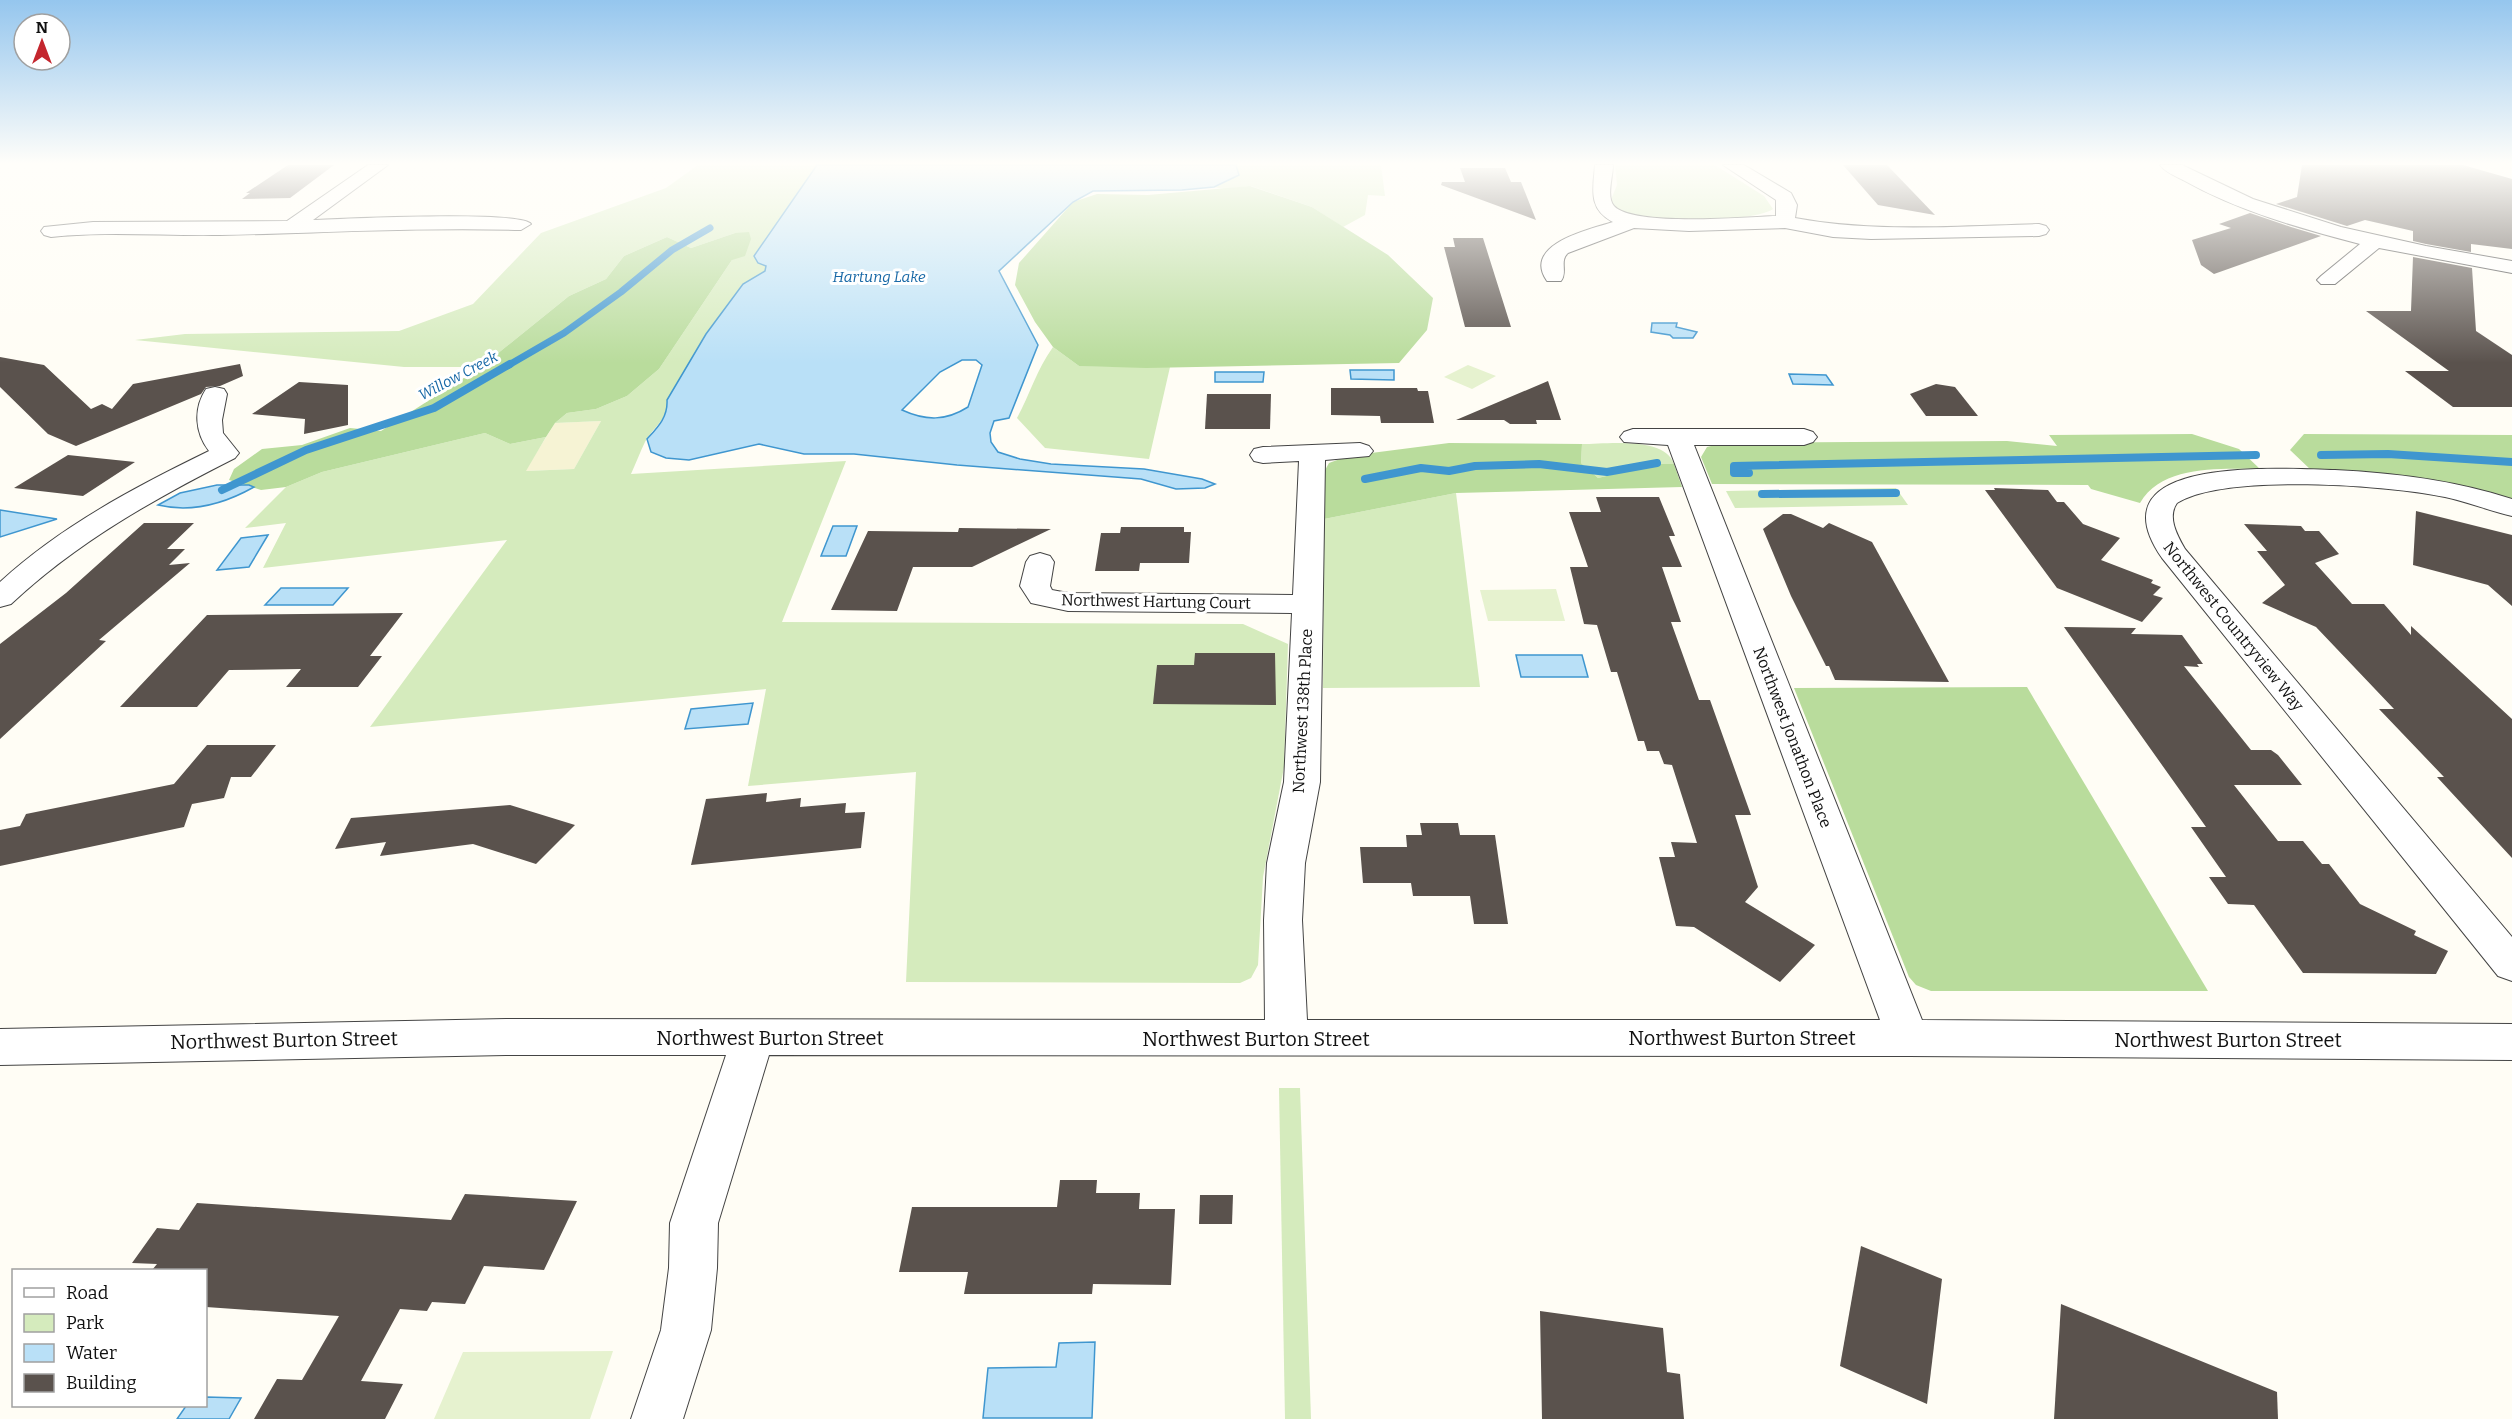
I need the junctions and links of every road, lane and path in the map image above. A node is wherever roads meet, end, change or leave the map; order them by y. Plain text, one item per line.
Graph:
1 (1605, 231) edge
2 (1837, 231) edge
3 (1971, 231) edge
4 (2339, 231) edge
5 (2376, 241) junction
6 (2512, 267) edge
7 (1554, 277) dead end
8 (2328, 280) dead end
9 (214, 394) dead end
10 (1633, 437) dead end
11 (1678, 437) junction
12 (1804, 437) dead end
13 (1360, 451) dead end
14 (1312, 453) junction
15 (1263, 455) dead end
16 (2512, 508) edge
17 (1040, 562) dead end
18 (0, 598) edge
19 (1307, 604) junction
20 (2512, 965) edge
21 (753, 1037) junction
22 (1908, 1038) junction
23 (1288, 1039) junction
24 (2512, 1042) edge
25 (0, 1047) edge
26 (657, 1419) edge

1 - 7 street
2 - 3 street
4 - 5 street
5 - 6 street
5 - 8 street
9 - 18 street
10 - 11 street
11 - 12 street
11 - 22 street, Northwest Jonathon Place
13 - 14 street
14 - 15 street
14 - 19 street, Northwest 138th Place
16 - 20 street, Northwest Countryview Way
17 - 19 street, Northwest Hartung Court
19 - 23 street, Northwest 138th Place
21 - 23 street, Northwest Burton Street
21 - 25 street, Northwest Burton Street
21 - 26 street
22 - 23 street, Northwest Burton Street
22 - 24 street, Northwest Burton Street

